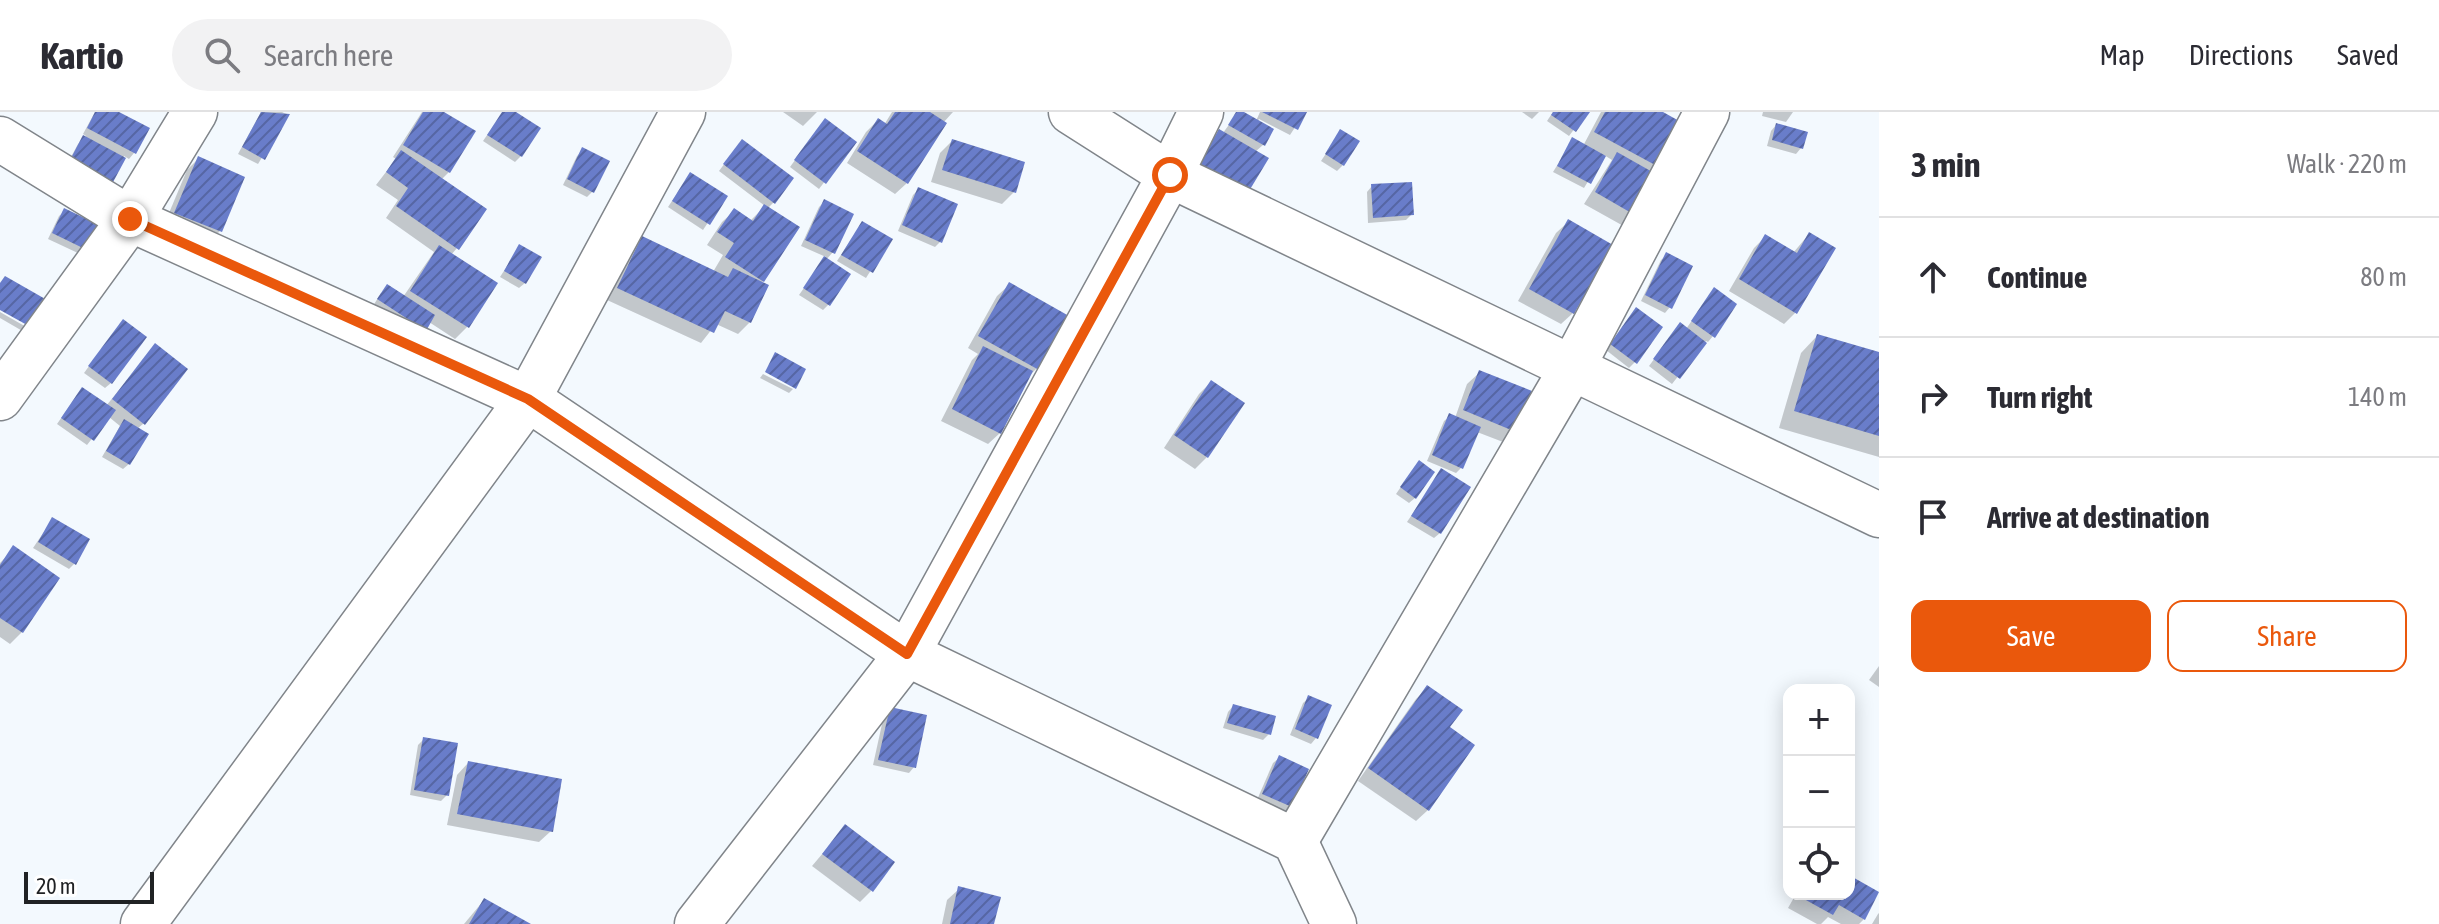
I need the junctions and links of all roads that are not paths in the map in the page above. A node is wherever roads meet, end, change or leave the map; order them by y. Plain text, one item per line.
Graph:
1 (195, 112) edge
2 (683, 112) edge
3 (1071, 112) edge
4 (1201, 112) edge
5 (1707, 112) edge
6 (0, 139) edge
7 (1170, 175) junction
8 (130, 219) junction
9 (1571, 370) junction
10 (0, 398) edge
11 (528, 399) junction
12 (1879, 515) edge
13 (907, 654) junction
14 (1295, 841) junction
15 (143, 924) edge
16 (697, 924) edge
17 (1334, 924) edge

1 - 8 street
2 - 11 street
3 - 7 street
4 - 7 street
5 - 9 street
6 - 8 street
7 - 9 street
7 - 13 street
8 - 10 street
8 - 11 street
9 - 12 street
9 - 14 street
11 - 13 street
11 - 15 street
13 - 14 street
13 - 16 street
14 - 17 street

